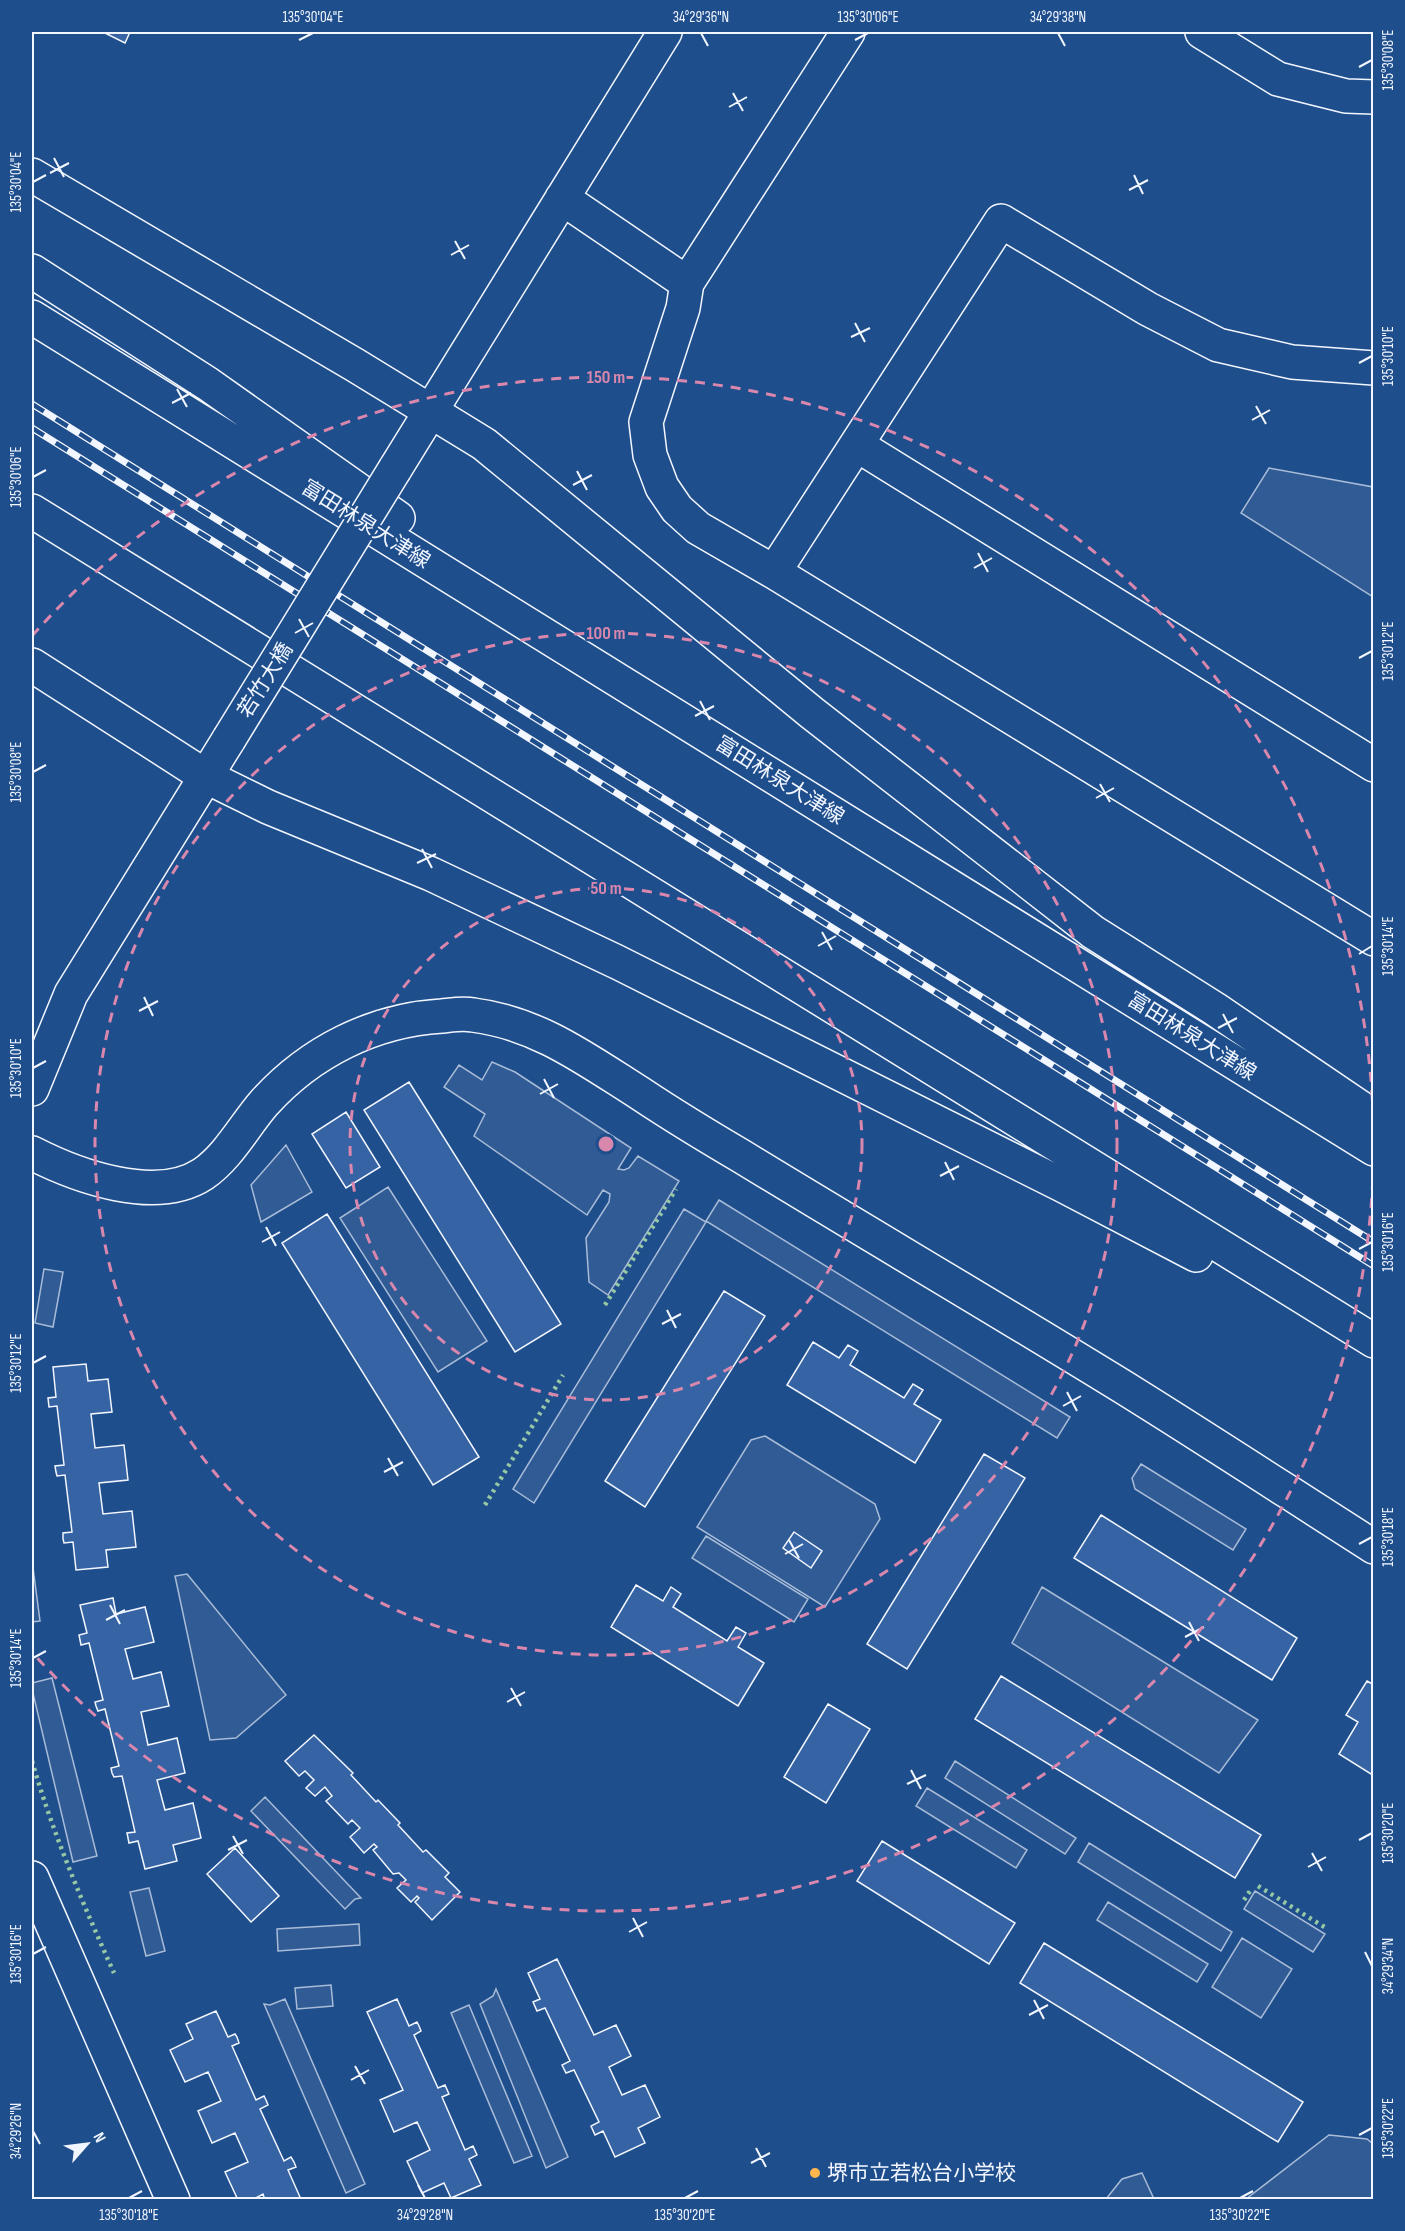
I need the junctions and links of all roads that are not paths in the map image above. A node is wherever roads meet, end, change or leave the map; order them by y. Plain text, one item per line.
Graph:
1 (665, 32) edge
2 (848, 32) edge
3 (1202, 32) edge
4 (1374, 97) edge
5 (32, 175) edge
6 (562, 198) junction
7 (32, 271) edge
8 (687, 283) junction
9 (32, 317) edge
10 (1374, 368) edge
11 (430, 412) junction
12 (857, 445) junction
13 (32, 511) edge
14 (32, 520) edge
15 (91, 547) junction
16 (774, 572) junction
17 (32, 665) edge
18 (712, 738) junction
19 (1374, 765) edge
20 (205, 776) junction
21 (1374, 939) edge
22 (32, 1089) edge
23 (1374, 1117) edge
24 (1374, 1149) edge
25 (32, 1153) edge
26 (1374, 1341) edge
27 (1374, 1347) edge
28 (1374, 1547) edge
29 (32, 1878) edge
30 (173, 2199) edge

1 - 6 main road, 若竹大橋
2 - 8 main road
3 - 4 main road
5 - 11 main road
6 - 8 main road
6 - 11 main road, 若竹大橋
7 - 18 main road
8 - 16 main road
9 - 18 main road, 富田林泉大津線
10 - 12 main road
11 - 20 main road, 若竹大橋, bridge
11 - 23 main road
12 - 16 main road
12 - 19 main road
13 - 15 main road
14 - 15 main road
15 - 26 main road
16 - 21 main road
17 - 20 main road
18 - 24 main road, 富田林泉大津線
20 - 22 main road, 若竹大橋
20 - 27 main road
25 - 28 main road
29 - 30 main road

